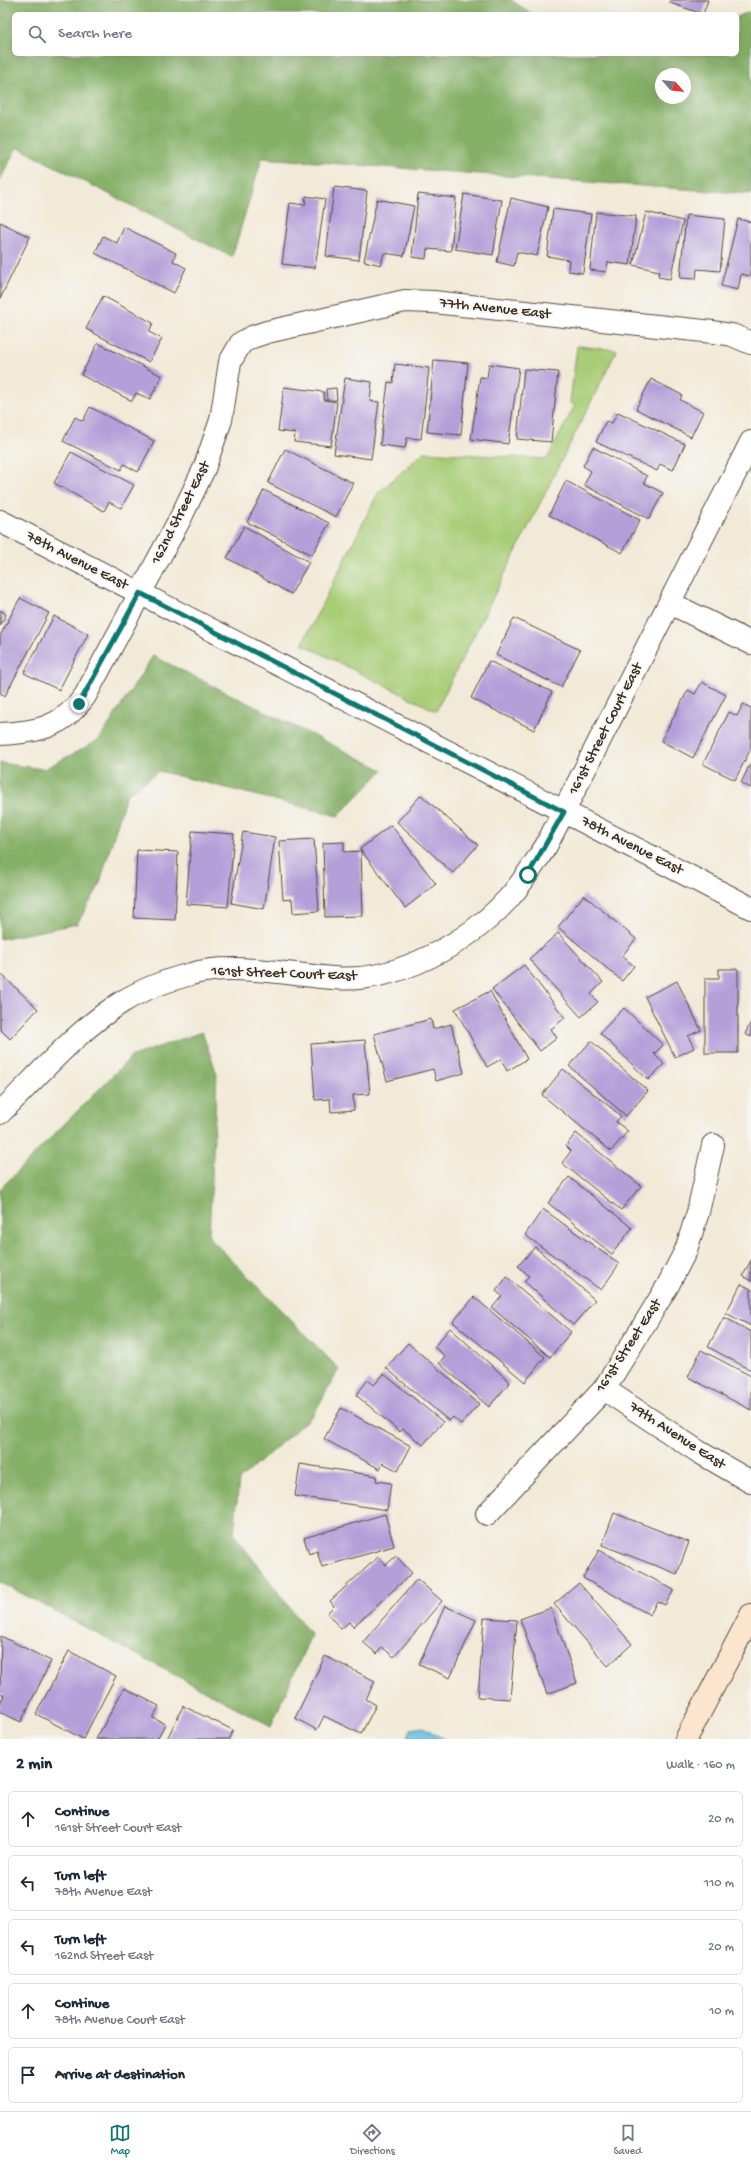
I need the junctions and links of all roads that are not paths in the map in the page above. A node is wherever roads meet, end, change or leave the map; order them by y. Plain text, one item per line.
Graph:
1 (241, 343) joint
2 (751, 343) edge
3 (751, 442) edge
4 (0, 522) edge
5 (140, 593) junction
6 (670, 602) junction
7 (751, 644) edge
8 (0, 734) edge
9 (564, 812) junction
10 (751, 908) edge
11 (0, 1113) edge
12 (713, 1145) dead end
13 (604, 1388) junction
14 (751, 1482) edge
15 (487, 1514) dead end
16 (751, 1615) edge
17 (686, 1739) edge

1 - 2 street, 77th Avenue East
1 - 5 street, 162nd Street East
3 - 6 street, 161st Street Court East
4 - 5 street, 78th Avenue East
5 - 8 street, 162nd Street East
5 - 9 street, 78th Avenue East
6 - 7 street
6 - 9 street, 161st Street Court East
9 - 10 street, 78th Avenue East
9 - 11 street, 161st Street Court East
12 - 13 street, 161st Street East
13 - 14 street, 79th Avenue East
13 - 15 street, 161st Street East
16 - 17 main road

